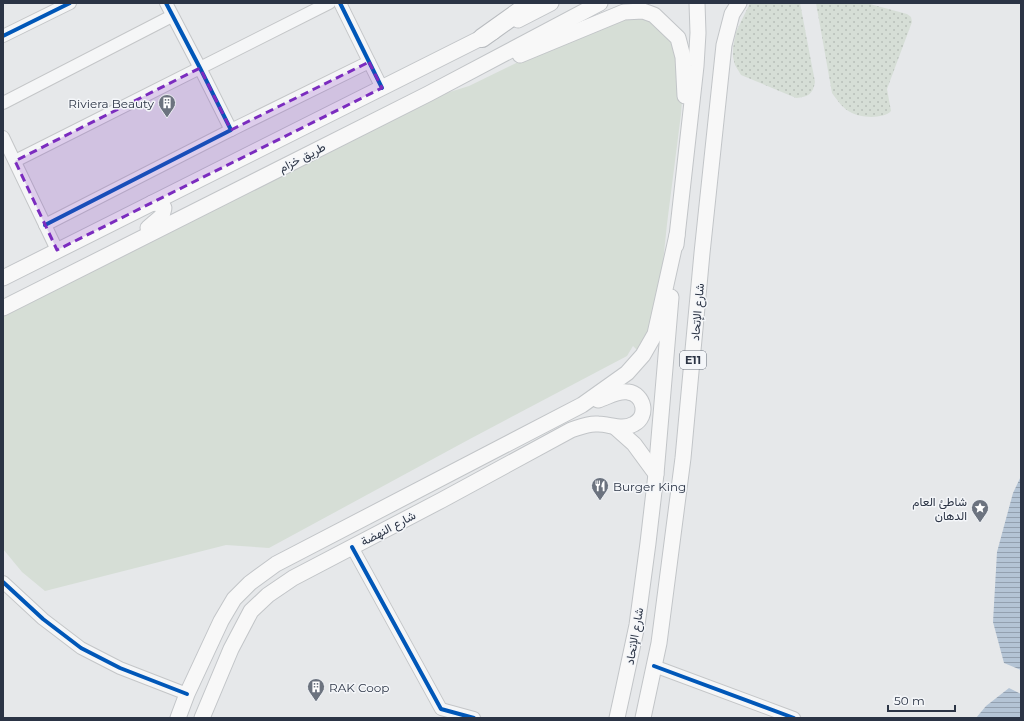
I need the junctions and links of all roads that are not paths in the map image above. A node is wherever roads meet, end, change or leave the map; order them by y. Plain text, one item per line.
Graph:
1 (70, 3) edge
2 (166, 3) edge
3 (329, 3) edge
4 (340, 3) edge
5 (531, 3) edge
6 (551, 3) edge
7 (600, 3) edge
8 (697, 3) edge
9 (739, 3) edge
10 (172, 16) junction
11 (3, 36) edge
12 (482, 38) junction
13 (369, 62) junction
14 (200, 68) junction
15 (382, 88) junction
16 (428, 94) junction
17 (3, 103) edge
18 (231, 130) junction
19 (688, 134) junction
20 (3, 137) edge
21 (15, 161) junction
22 (152, 203) junction
23 (45, 225) junction
24 (677, 235) junction
25 (120, 249) junction
26 (57, 250) junction
27 (3, 278) edge
28 (3, 308) edge
29 (582, 405) junction
30 (616, 428) junction
31 (656, 474) junction
32 (352, 547) junction
33 (3, 582) edge
34 (654, 666) junction
35 (187, 694) junction
36 (760, 712) edge
37 (440, 713) edge
38 (178, 718) edge
39 (202, 718) edge
40 (474, 718) edge
41 (617, 718) edge
42 (643, 718) edge
43 (794, 718) edge

1 - 11 street
2 - 10 street
3 - 14 street
4 - 13 street
5 - 12 highway
6 - 12 main road
7 - 16 main road, طريق خزام
8 - 19 main road, شارع الإتحاد / E11
9 - 34 main road, شارع الإتحاد / E11
10 - 14 street
10 - 17 street
12 - 15 main road
13 - 15 street
13 - 18 street
14 - 18 street
14 - 21 street
15 - 22 main road
16 - 19 main road
16 - 25 main road, طريق خزام
18 - 23 street
19 - 24 main road, شارع الإتحاد / E11
20 - 21 street
21 - 23 street
22 - 25 main road
22 - 26 main road
23 - 26 street
24 - 29 main road
24 - 31 main road, شارع الإتحاد / E11
25 - 28 main road, طريق خزام
26 - 27 main road
29 - 30 main road
29 - 35 main road, شارع النهضة
30 - 31 main road
30 - 32 main road, شارع النهضة
31 - 41 main road, شارع الإتحاد / E11
32 - 37 street
32 - 39 main road, شارع النهضة
33 - 35 street
34 - 36 street
34 - 42 main road, شارع الإتحاد / E11
35 - 38 main road, شارع النهضة
36 - 43 street
37 - 40 street

